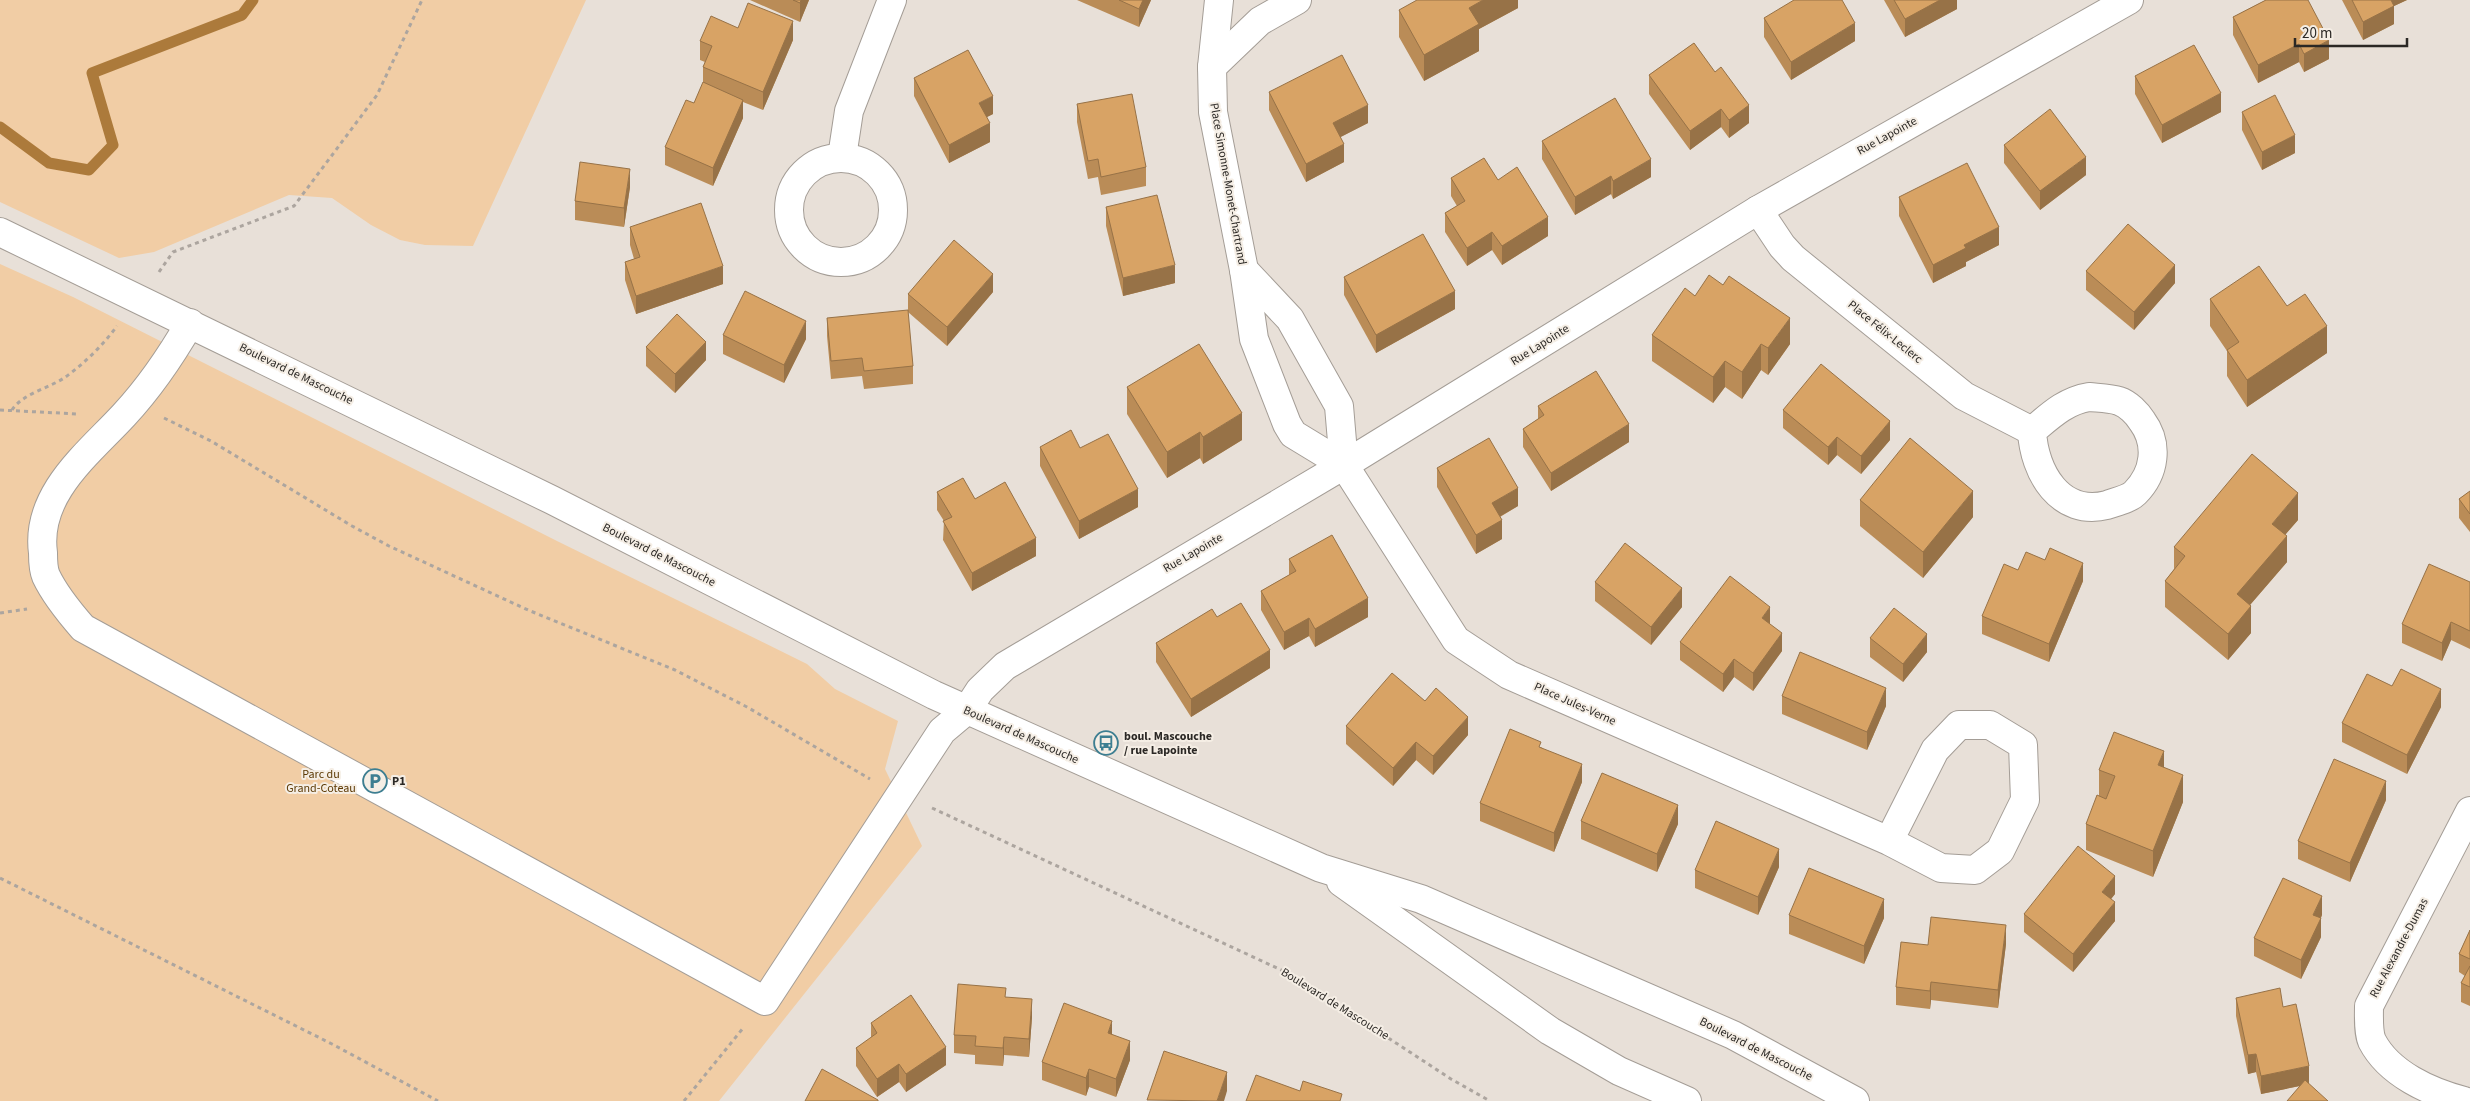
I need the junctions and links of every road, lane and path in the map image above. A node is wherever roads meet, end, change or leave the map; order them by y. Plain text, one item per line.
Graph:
1 (422, 0) edge
2 (892, 0) edge
3 (1219, 0) edge
4 (1297, 0) edge
5 (2129, 0) edge
6 (1212, 67) junction
7 (842, 157) dead end
8 (1758, 210) junction
9 (0, 232) edge
10 (1244, 270) junction
11 (155, 277) dead end
12 (120, 323) dead end
13 (190, 323) junction
14 (0, 410) edge
15 (12, 410) junction
16 (49, 412) dead end
17 (162, 417) dead end
18 (2032, 431) junction
19 (1344, 465) junction
20 (967, 710) junction
21 (876, 783) dead end
22 (928, 806) dead end
23 (2470, 812) edge
24 (1889, 841) junction
25 (1321, 868) junction
26 (0, 878) edge
27 (765, 1001) junction
28 (438, 1101) edge
29 (684, 1101) edge
30 (1490, 1101) edge
31 (1687, 1101) edge
32 (1855, 1101) edge
33 (2464, 1101) edge

1 - 11 path
2 - 7 street
3 - 6 street, Place Simonne-Monet-Chartrand
4 - 6 street
5 - 8 street, Rue Lapointe
6 - 10 street, Place Simonne-Monet-Chartrand
8 - 18 street, Place Félix-Leclerc
8 - 19 street, Rue Lapointe
9 - 13 street, Boulevard de Mascouche
10 - 19 street, Place Simonne-Monet-Chartrand
10 - 19 street, Place Simonne-Monet-Chartrand
12 - 15 path
13 - 20 street, Boulevard de Mascouche
13 - 27 street
14 - 15 path
15 - 16 path
17 - 21 path
18 - 18 street
19 - 20 street, Rue Lapointe
19 - 24 street, Place Jules-Verne
20 - 25 street, Boulevard de Mascouche
20 - 27 street, Rue Lapointe
22 - 30 path, Boulevard de Mascouche
23 - 33 street, Rue Alexandre-Dumas
24 - 24 street, Place Jules-Verne
25 - 31 street, Boulevard de Mascouche
25 - 32 street, Boulevard de Mascouche
26 - 28 path
27 - 29 path

